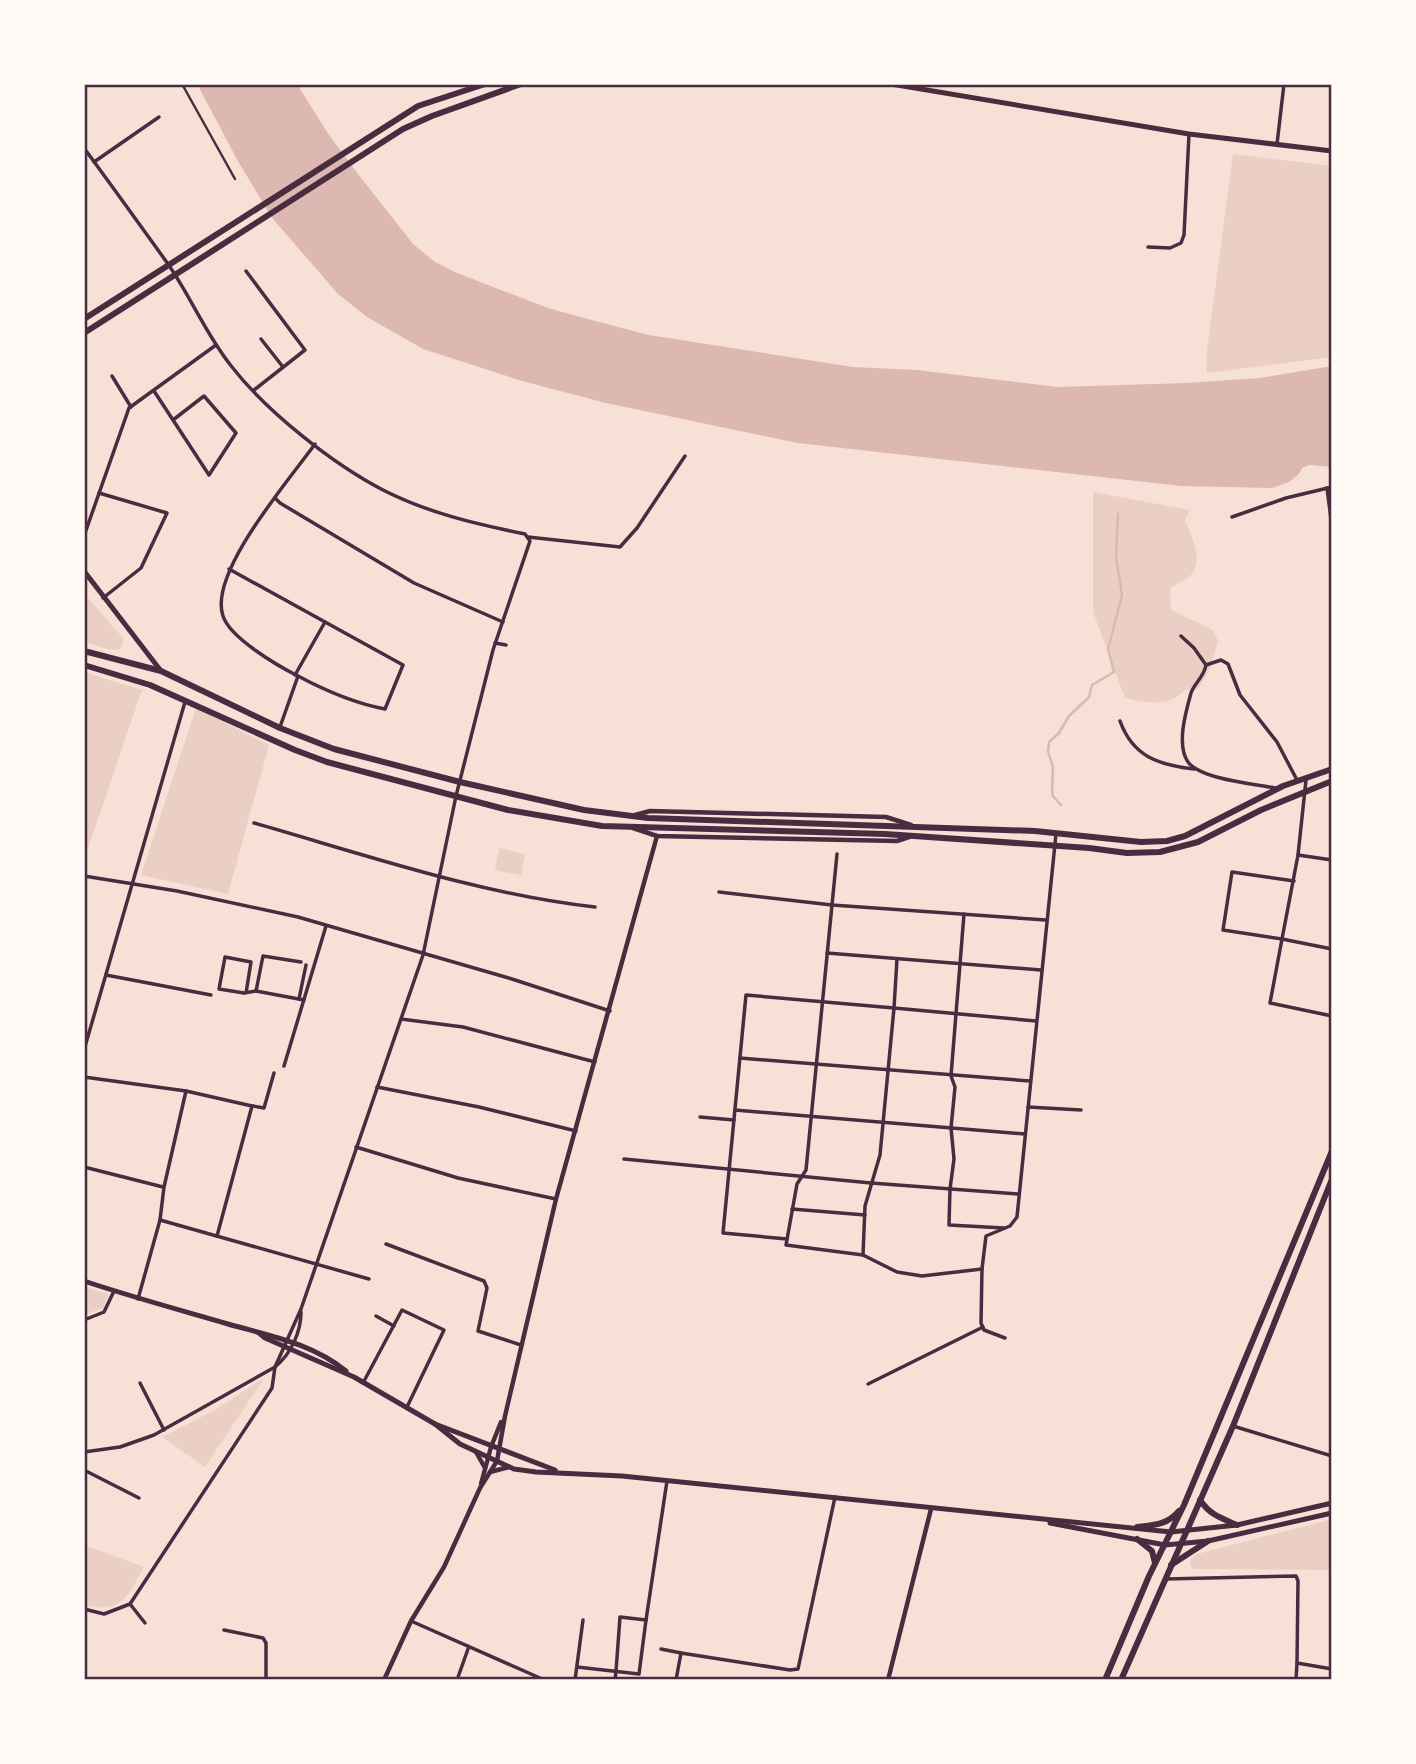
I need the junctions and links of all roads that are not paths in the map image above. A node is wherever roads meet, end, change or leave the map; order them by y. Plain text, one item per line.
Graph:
1 (182, 84) edge
2 (485, 84) edge
3 (521, 84) edge
4 (891, 84) edge
5 (1284, 84) edge
6 (159, 117) dead end
7 (1189, 134) junction
8 (1277, 144) junction
9 (84, 148) edge
10 (1332, 151) edge
11 (94, 162) junction
12 (235, 179) dead end
13 (1148, 247) dead end
14 (169, 265) junction
15 (246, 271) dead end
16 (174, 274) junction
17 (84, 319) edge
18 (84, 333) edge
19 (261, 339) dead end
20 (216, 345) junction
21 (283, 367) junction
22 (112, 376) dead end
23 (154, 390) junction
24 (254, 390) junction
25 (131, 407) junction
26 (173, 420) junction
27 (316, 444) junction
28 (685, 456) dead end
29 (1329, 487) edge
30 (99, 493) junction
31 (275, 498) junction
32 (1231, 517) dead end
33 (1332, 527) edge
34 (84, 536) edge
35 (528, 537) junction
36 (229, 569) junction
37 (84, 571) edge
38 (103, 598) junction
39 (325, 622) junction
40 (503, 622) junction
41 (1181, 636) dead end
42 (495, 643) junction
43 (506, 645) dead end
44 (84, 651) edge
45 (84, 665) edge
46 (1206, 665) junction
47 (161, 671) junction
48 (296, 676) junction
49 (186, 701) junction
50 (1119, 721) dead end
51 (280, 728) junction
52 (1332, 769) edge
53 (1196, 770) junction
54 (1306, 778) junction
55 (1297, 780) junction
56 (1332, 781) edge
57 (460, 782) junction
58 (1277, 789) junction
59 (1305, 791) junction
60 (456, 796) junction
61 (631, 816) junction
62 (254, 823) dead end
63 (629, 827) junction
64 (915, 827) junction
65 (886, 830) junction
66 (1056, 833) junction
67 (913, 835) junction
68 (657, 836) junction
69 (1055, 845) junction
70 (837, 854) dead end
71 (1298, 855) junction
72 (1332, 860) edge
73 (84, 876) edge
74 (441, 877) junction
75 (1294, 881) junction
76 (133, 884) junction
77 (719, 892) dead end
78 (832, 905) junction
79 (595, 907) dead end
80 (964, 914) junction
81 (1046, 920) junction
82 (326, 926) junction
83 (1282, 939) junction
84 (1332, 947) edge
85 (827, 953) junction
86 (423, 955) junction
87 (897, 958) junction
88 (301, 962) dead end
89 (960, 964) junction
90 (306, 965) dead end
91 (1041, 970) junction
92 (106, 975) junction
93 (302, 986) junction
94 (307, 988) junction
95 (256, 991) junction
96 (246, 993) junction
97 (211, 995) dead end
98 (301, 1000) junction
99 (822, 1002) junction
100 (894, 1008) junction
101 (610, 1011) junction
102 (956, 1014) junction
103 (1332, 1016) edge
104 (401, 1019) junction
105 (1036, 1021) junction
106 (84, 1050) edge
107 (740, 1058) junction
108 (595, 1062) junction
109 (284, 1066) dead end
110 (816, 1066) junction
111 (888, 1071) junction
112 (274, 1073) dead end
113 (951, 1076) junction
114 (84, 1077) edge
115 (1030, 1081) junction
116 (377, 1087) junction
117 (186, 1091) junction
118 (252, 1106) junction
119 (1028, 1107) junction
120 (735, 1110) junction
121 (1081, 1110) dead end
122 (700, 1117) dead end
123 (811, 1118) junction
124 (734, 1119) junction
125 (883, 1124) junction
126 (951, 1128) junction
127 (576, 1131) junction
128 (1025, 1134) junction
129 (356, 1147) junction
130 (1332, 1151) edge
131 (624, 1159) dead end
132 (84, 1167) edge
133 (729, 1168) junction
134 (802, 1177) junction
135 (1332, 1179) edge
136 (871, 1183) junction
137 (164, 1187) junction
138 (950, 1189) junction
139 (1019, 1194) junction
140 (556, 1199) junction
141 (792, 1209) junction
142 (865, 1215) junction
143 (160, 1220) junction
144 (1006, 1228) junction
145 (217, 1236) junction
146 (787, 1239) junction
147 (386, 1244) dead end
148 (863, 1255) junction
149 (315, 1265) junction
150 (982, 1269) junction
151 (369, 1279) dead end
152 (84, 1281) edge
153 (114, 1291) junction
154 (138, 1298) junction
155 (302, 1309) junction
156 (376, 1316) dead end
157 (84, 1320) edge
158 (394, 1326) junction
159 (983, 1327) junction
160 (1005, 1338) dead end
161 (294, 1342) junction
162 (285, 1343) junction
163 (521, 1345) junction
164 (291, 1349) junction
165 (275, 1367) junction
166 (354, 1377) junction
167 (140, 1383) dead end
168 (363, 1383) junction
169 (868, 1384) dead end
170 (407, 1408) junction
171 (435, 1424) junction
172 (1233, 1426) junction
173 (164, 1430) junction
174 (498, 1437) junction
175 (479, 1442) junction
176 (491, 1447) junction
177 (500, 1450) junction
178 (84, 1452) edge
179 (476, 1452) junction
180 (512, 1455) junction
181 (1332, 1456) edge
182 (488, 1458) junction
183 (497, 1461) junction
184 (510, 1467) junction
185 (84, 1470) edge
186 (488, 1470) junction
187 (561, 1472) junction
188 (667, 1480) junction
189 (835, 1497) junction
190 (139, 1498) dead end
191 (1200, 1500) junction
192 (1332, 1503) edge
193 (1184, 1505) junction
194 (931, 1509) junction
195 (1332, 1513) edge
196 (1037, 1520) junction
197 (1237, 1525) junction
198 (1136, 1527) junction
199 (1186, 1531) junction
200 (1171, 1532) junction
201 (1137, 1539) junction
202 (1208, 1541) junction
203 (1180, 1544) junction
204 (1165, 1545) junction
205 (1155, 1565) junction
206 (1170, 1566) junction
207 (1164, 1579) junction
208 (130, 1604) junction
209 (84, 1609) edge
210 (583, 1620) dead end
211 (646, 1620) junction
212 (411, 1621) junction
213 (145, 1623) dead end
214 (224, 1630) dead end
215 (468, 1648) junction
216 (661, 1649) dead end
217 (681, 1653) junction
218 (1297, 1663) junction
219 (576, 1667) junction
220 (1332, 1669) edge
221 (616, 1671) junction
222 (541, 1679) edge
223 (265, 1680) edge
224 (384, 1680) edge
225 (457, 1680) edge
226 (575, 1680) edge
227 (615, 1680) edge
228 (676, 1680) edge
229 (888, 1680) edge
230 (1105, 1680) edge
231 (1121, 1680) edge
232 (1296, 1680) edge

1 - 12 street
2 - 14 main road
3 - 16 main road
4 - 7 main road
5 - 8 street
6 - 11 street
7 - 8 main road
7 - 13 street
8 - 10 main road
9 - 11 street
11 - 14 street
14 - 16 street
14 - 17 main road
15 - 21 street
16 - 18 main road
16 - 20 street
19 - 21 street
20 - 23 street
20 - 24 street
21 - 24 street
22 - 25 street
23 - 25 street
23 - 26 street
24 - 27 street
25 - 30 street
26 - 26 street
27 - 31 street
27 - 35 street
28 - 35 street
29 - 32 street
29 - 33 street
30 - 34 street
30 - 38 street
31 - 36 street
31 - 40 street
35 - 40 street
36 - 39 street
36 - 48 street
37 - 38 main road
38 - 47 main road
39 - 48 street
39 - 48 street
40 - 42 street
41 - 46 street
42 - 43 street
42 - 57 street
44 - 47 main road
45 - 49 main road
46 - 53 street
46 - 55 street
47 - 51 main road
48 - 51 street
49 - 60 main road
49 - 76 street
50 - 53 street
51 - 57 main road
52 - 54 main road
53 - 58 street
54 - 55 main road
54 - 59 street
55 - 58 main road
56 - 59 main road
57 - 60 street
57 - 61 main road
58 - 66 main road
59 - 69 main road
59 - 71 street
60 - 63 main road
60 - 74 street
61 - 64 street
61 - 65 main road
62 - 74 street
63 - 65 main road
63 - 68 street
64 - 65 main road
64 - 66 main road
65 - 67 main road
66 - 69 street
67 - 68 street
67 - 69 main road
68 - 101 street
69 - 81 street
70 - 78 street
71 - 72 street
71 - 75 street
73 - 76 street
74 - 79 street
74 - 86 street
75 - 83 street
75 - 83 street
76 - 82 street
76 - 92 street
77 - 78 street
78 - 80 street
78 - 85 street
80 - 81 street
80 - 89 street
81 - 91 street
82 - 86 street
82 - 94 street
83 - 84 street
83 - 103 street
85 - 87 street
85 - 99 street
86 - 101 street
86 - 104 street
87 - 89 street
87 - 100 street
88 - 95 street
89 - 91 street
89 - 102 street
90 - 93 street
91 - 105 street
92 - 97 street
92 - 106 street
93 - 94 street
93 - 98 street
94 - 98 street
95 - 96 street
95 - 98 street
96 - 96 street
98 - 109 street
99 - 100 street
99 - 107 street
99 - 110 street
100 - 102 street
100 - 111 street
101 - 108 street
102 - 105 street
102 - 113 street
104 - 108 street
104 - 116 street
105 - 115 street
107 - 110 street
107 - 120 street
108 - 127 street
110 - 111 street
110 - 123 street
111 - 113 street
111 - 125 street
112 - 118 street
113 - 115 street
113 - 126 street
114 - 117 street
115 - 119 street
116 - 127 street
116 - 129 street
117 - 118 street
117 - 137 street
118 - 145 street
119 - 121 street
119 - 128 street
120 - 123 street
120 - 124 street
122 - 124 street
123 - 125 street
123 - 134 street
124 - 133 street
125 - 126 street
125 - 136 street
126 - 128 street
126 - 138 street
127 - 140 street
128 - 139 street
129 - 140 street
129 - 149 street
130 - 193 main road
131 - 133 street
132 - 137 street
133 - 134 street
133 - 146 street
134 - 136 street
134 - 141 street
135 - 172 main road
136 - 138 street
136 - 142 street
137 - 143 street
138 - 139 street
138 - 144 street
139 - 144 street
140 - 163 street
141 - 142 street
141 - 146 street
142 - 148 street
143 - 145 street
143 - 154 street
144 - 150 street
145 - 149 street
146 - 148 street
147 - 163 street
148 - 150 street
149 - 151 street
149 - 155 street
150 - 159 street
152 - 153 main road
153 - 154 main road
153 - 157 street
154 - 162 main road
155 - 161 street
155 - 162 street
156 - 158 street
158 - 168 street
158 - 170 street
159 - 160 street
159 - 169 street
161 - 162 main road
161 - 164 street
161 - 166 main road
162 - 164 main road
162 - 165 street
163 - 174 street
164 - 165 street
164 - 166 main road
165 - 173 street
165 - 208 street
166 - 168 main road
167 - 173 street
168 - 170 main road
170 - 171 main road
171 - 175 main road
171 - 179 main road
172 - 181 street
172 - 191 main road
173 - 178 street
174 - 175 street
174 - 176 street
174 - 177 street
174 - 180 street
175 - 176 main road
176 - 177 main road
176 - 182 street
177 - 180 main road
177 - 183 street
179 - 182 main road
179 - 186 street
180 - 187 main road
182 - 183 main road
182 - 186 street
183 - 184 main road
183 - 186 street
184 - 186 street
184 - 187 main road
185 - 190 street
186 - 212 street
187 - 188 main road
188 - 189 main road
188 - 211 street
189 - 194 main road
189 - 217 street
191 - 197 main road
191 - 199 main road
192 - 197 main road
193 - 198 main road
193 - 200 main road
194 - 196 main road
194 - 229 street
195 - 202 main road
196 - 198 main road
196 - 201 main road
197 - 199 main road
198 - 200 main road
199 - 200 main road
199 - 203 main road
200 - 204 main road
201 - 204 main road
201 - 205 main road
202 - 203 main road
202 - 206 main road
203 - 204 main road
203 - 206 main road
204 - 205 main road
205 - 230 main road
206 - 207 main road
207 - 218 street
207 - 231 main road
208 - 209 street
208 - 213 street
210 - 219 street
211 - 221 street
211 - 221 street
212 - 215 street
212 - 224 street
214 - 223 street
215 - 222 street
215 - 225 street
216 - 217 street
217 - 228 street
218 - 220 street
218 - 232 street
219 - 221 street
219 - 226 street
221 - 227 street

